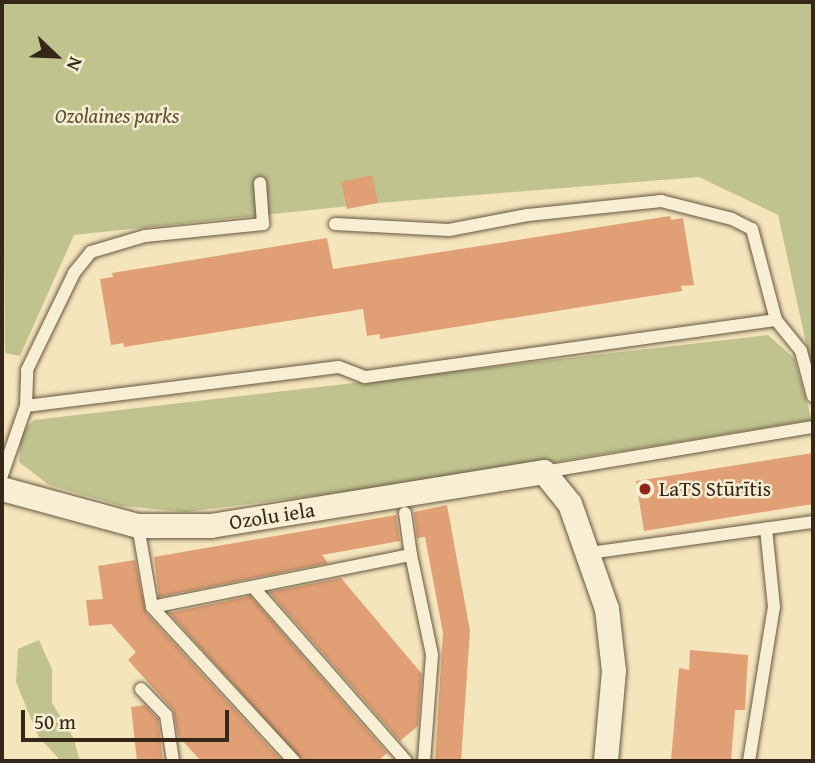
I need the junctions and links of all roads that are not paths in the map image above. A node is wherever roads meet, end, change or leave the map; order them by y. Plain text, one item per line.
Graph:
1 (261, 184) dead end
2 (335, 223) dead end
3 (776, 320) junction
4 (813, 396) edge
5 (26, 406) junction
6 (813, 427) edge
7 (544, 472) junction
8 (2, 475) edge
9 (2, 489) edge
10 (405, 513) dead end
11 (813, 522) edge
12 (138, 526) junction
13 (766, 528) junction
14 (589, 553) junction
15 (411, 555) junction
16 (253, 587) junction
17 (152, 607) junction
18 (141, 689) dead end
19 (175, 758) edge
20 (294, 761) edge
21 (406, 761) edge
22 (424, 761) edge
23 (606, 761) edge
24 (750, 761) edge

1 - 5 lane
2 - 3 lane
3 - 4 lane
3 - 5 lane
5 - 8 lane
6 - 7 lane
7 - 12 street, Ozolu iela
7 - 14 street
9 - 12 street, Ozolu iela
10 - 15 lane
11 - 13 lane
12 - 17 lane
13 - 14 lane
13 - 24 lane
14 - 23 street
15 - 16 lane
15 - 22 lane
16 - 17 lane
16 - 21 lane
17 - 20 lane
18 - 19 lane

